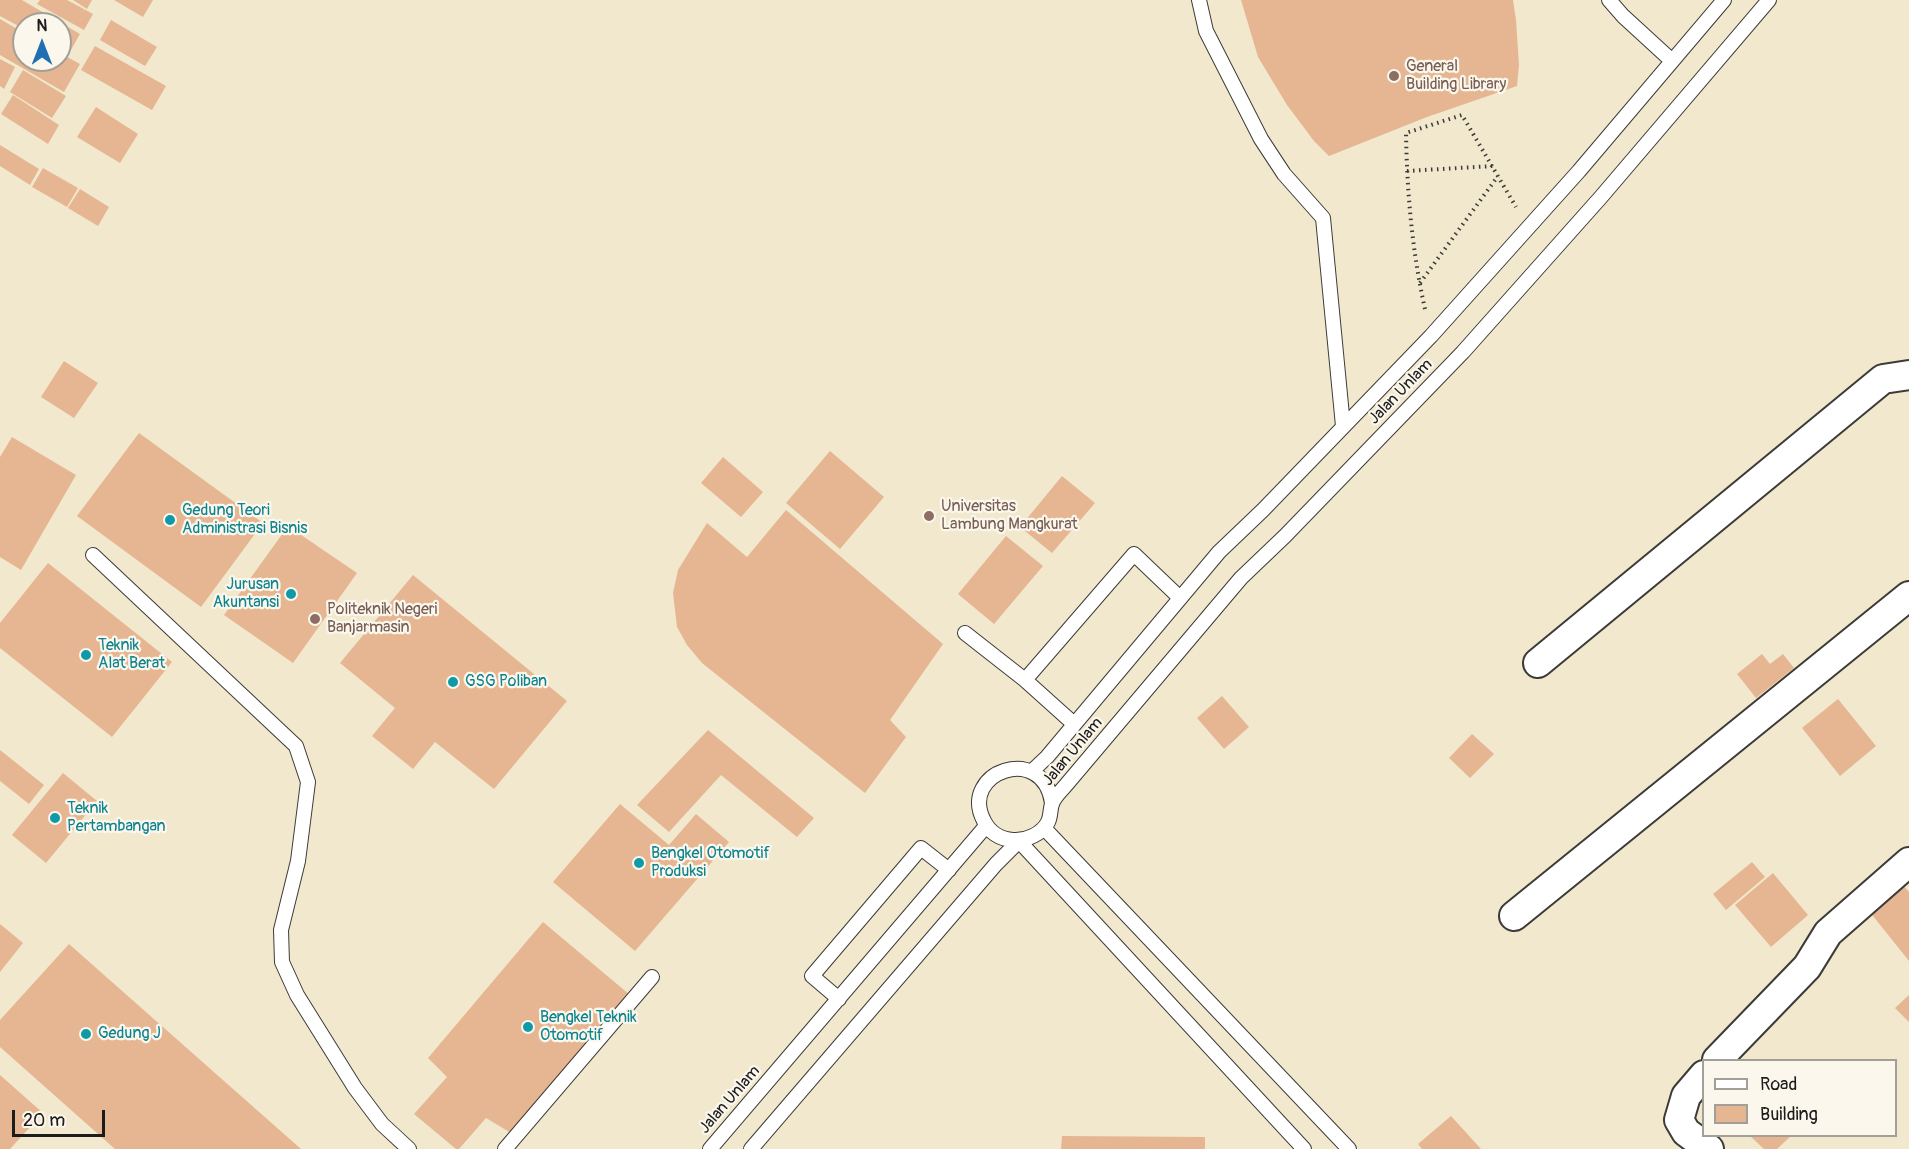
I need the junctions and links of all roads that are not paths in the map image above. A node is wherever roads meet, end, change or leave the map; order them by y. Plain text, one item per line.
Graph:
1 (1199, 0) edge
2 (1609, 0) edge
3 (1724, 0) edge
4 (1769, 0) edge
5 (1671, 60) junction
6 (1909, 375) edge
7 (1343, 426) junction
8 (93, 555) dead end
9 (1909, 596) edge
10 (1179, 597) junction
11 (965, 633) dead end
12 (1538, 663) dead end
13 (1025, 680) junction
14 (1074, 724) junction
15 (1031, 772) junction
16 (1052, 803) junction
17 (986, 826) junction
18 (1044, 828) junction
19 (1019, 841) junction
20 (1909, 862) edge
21 (949, 870) junction
22 (1514, 916) dead end
23 (652, 977) dead end
24 (839, 999) junction
25 (1718, 1059) edge
26 (1702, 1077) edge
27 (409, 1149) edge
28 (505, 1149) edge
29 (710, 1149) edge
30 (751, 1149) edge
31 (1304, 1149) edge
32 (1349, 1149) edge
33 (1709, 1149) edge

1 - 7 lane
2 - 5 lane
3 - 5 lane, Jalan Unlam
4 - 16 lane, Jalan Unlam
5 - 7 lane, Jalan Unlam
6 - 12 street
7 - 10 lane, Jalan Unlam
8 - 27 lane
9 - 22 street
10 - 13 lane
10 - 14 lane, Jalan Unlam
11 - 13 lane
13 - 14 lane
14 - 15 lane, Jalan Unlam
15 - 16 lane
15 - 17 lane
16 - 18 lane
17 - 19 lane
17 - 21 lane, Jalan Unlam
18 - 19 lane
18 - 32 lane
19 - 30 lane
19 - 31 lane
20 - 25 street
21 - 24 lane, Jalan Unlam
21 - 24 lane
23 - 28 lane
24 - 29 lane, Jalan Unlam
26 - 33 street

